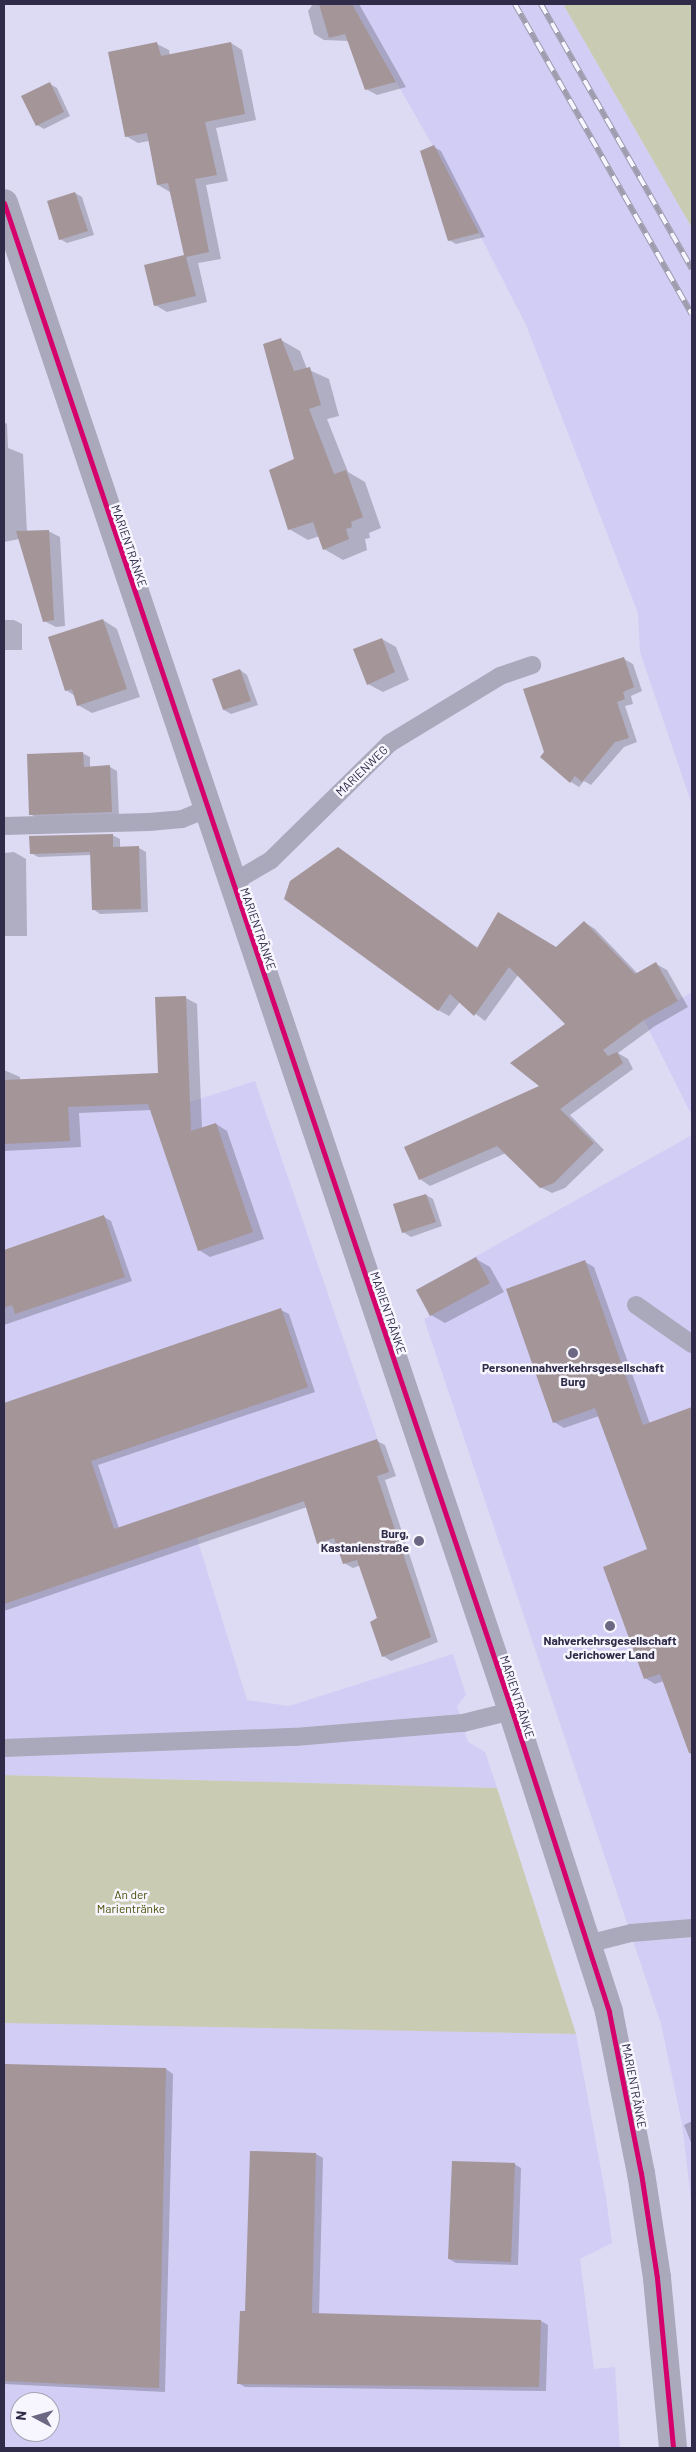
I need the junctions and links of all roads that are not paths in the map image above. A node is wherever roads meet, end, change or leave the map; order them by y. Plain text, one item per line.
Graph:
1 (4, 204) edge
2 (532, 665) dead end
3 (207, 809) junction
4 (4, 826) edge
5 (232, 883) junction
6 (636, 1305) dead end
7 (692, 1344) edge
8 (512, 1711) junction
9 (4, 1748) edge
10 (692, 1928) edge
11 (587, 1944) junction
12 (673, 2448) edge

1 - 3 street, MARIENTRÄNKE
2 - 5 lane, MARIENWEG
3 - 4 lane
3 - 5 street, MARIENTRÄNKE
5 - 8 street, MARIENTRÄNKE
6 - 7 lane
8 - 9 lane
8 - 11 street, MARIENTRÄNKE
10 - 11 lane
11 - 12 street, MARIENTRÄNKE

